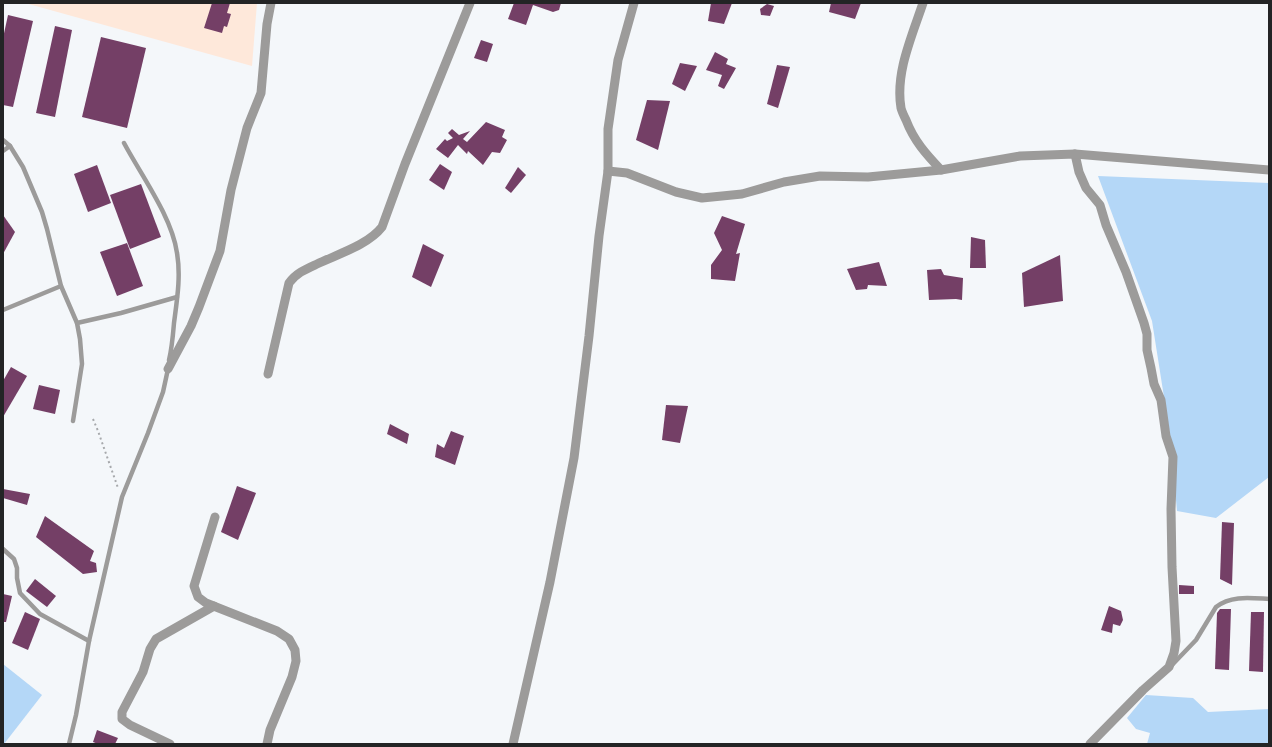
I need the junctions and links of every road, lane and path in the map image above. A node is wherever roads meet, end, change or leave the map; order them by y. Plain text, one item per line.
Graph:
1 (271, 3) edge
2 (470, 3) edge
3 (634, 3) edge
4 (923, 3) edge
5 (3, 140) edge
6 (124, 143) dead end
7 (10, 146) junction
8 (3, 151) edge
9 (1074, 154) junction
10 (941, 170) junction
11 (1269, 170) edge
12 (608, 171) junction
13 (61, 286) junction
14 (177, 297) junction
15 (3, 310) edge
16 (77, 323) junction
17 (168, 369) junction
18 (268, 374) dead end
19 (93, 419) dead end
20 (73, 421) dead end
21 (122, 497) junction
22 (215, 517) dead end
23 (3, 549) edge
24 (1269, 599) edge
25 (214, 606) junction
26 (89, 641) junction
27 (1169, 668) junction
28 (69, 744) edge
29 (170, 744) edge
30 (267, 744) edge
31 (513, 744) edge
32 (1090, 744) edge

1 - 17 street
2 - 18 street
3 - 12 street
4 - 10 street
5 - 7 lane
6 - 14 lane
7 - 8 lane
7 - 13 lane
9 - 10 street
9 - 11 street
9 - 27 street
10 - 12 street
12 - 31 street
13 - 15 lane
13 - 16 lane
14 - 16 lane
14 - 17 lane
16 - 20 lane
17 - 21 lane
19 - 21 path
21 - 26 lane
22 - 25 street
23 - 26 lane
24 - 27 lane
25 - 29 street
25 - 30 street
26 - 28 lane
27 - 32 street

